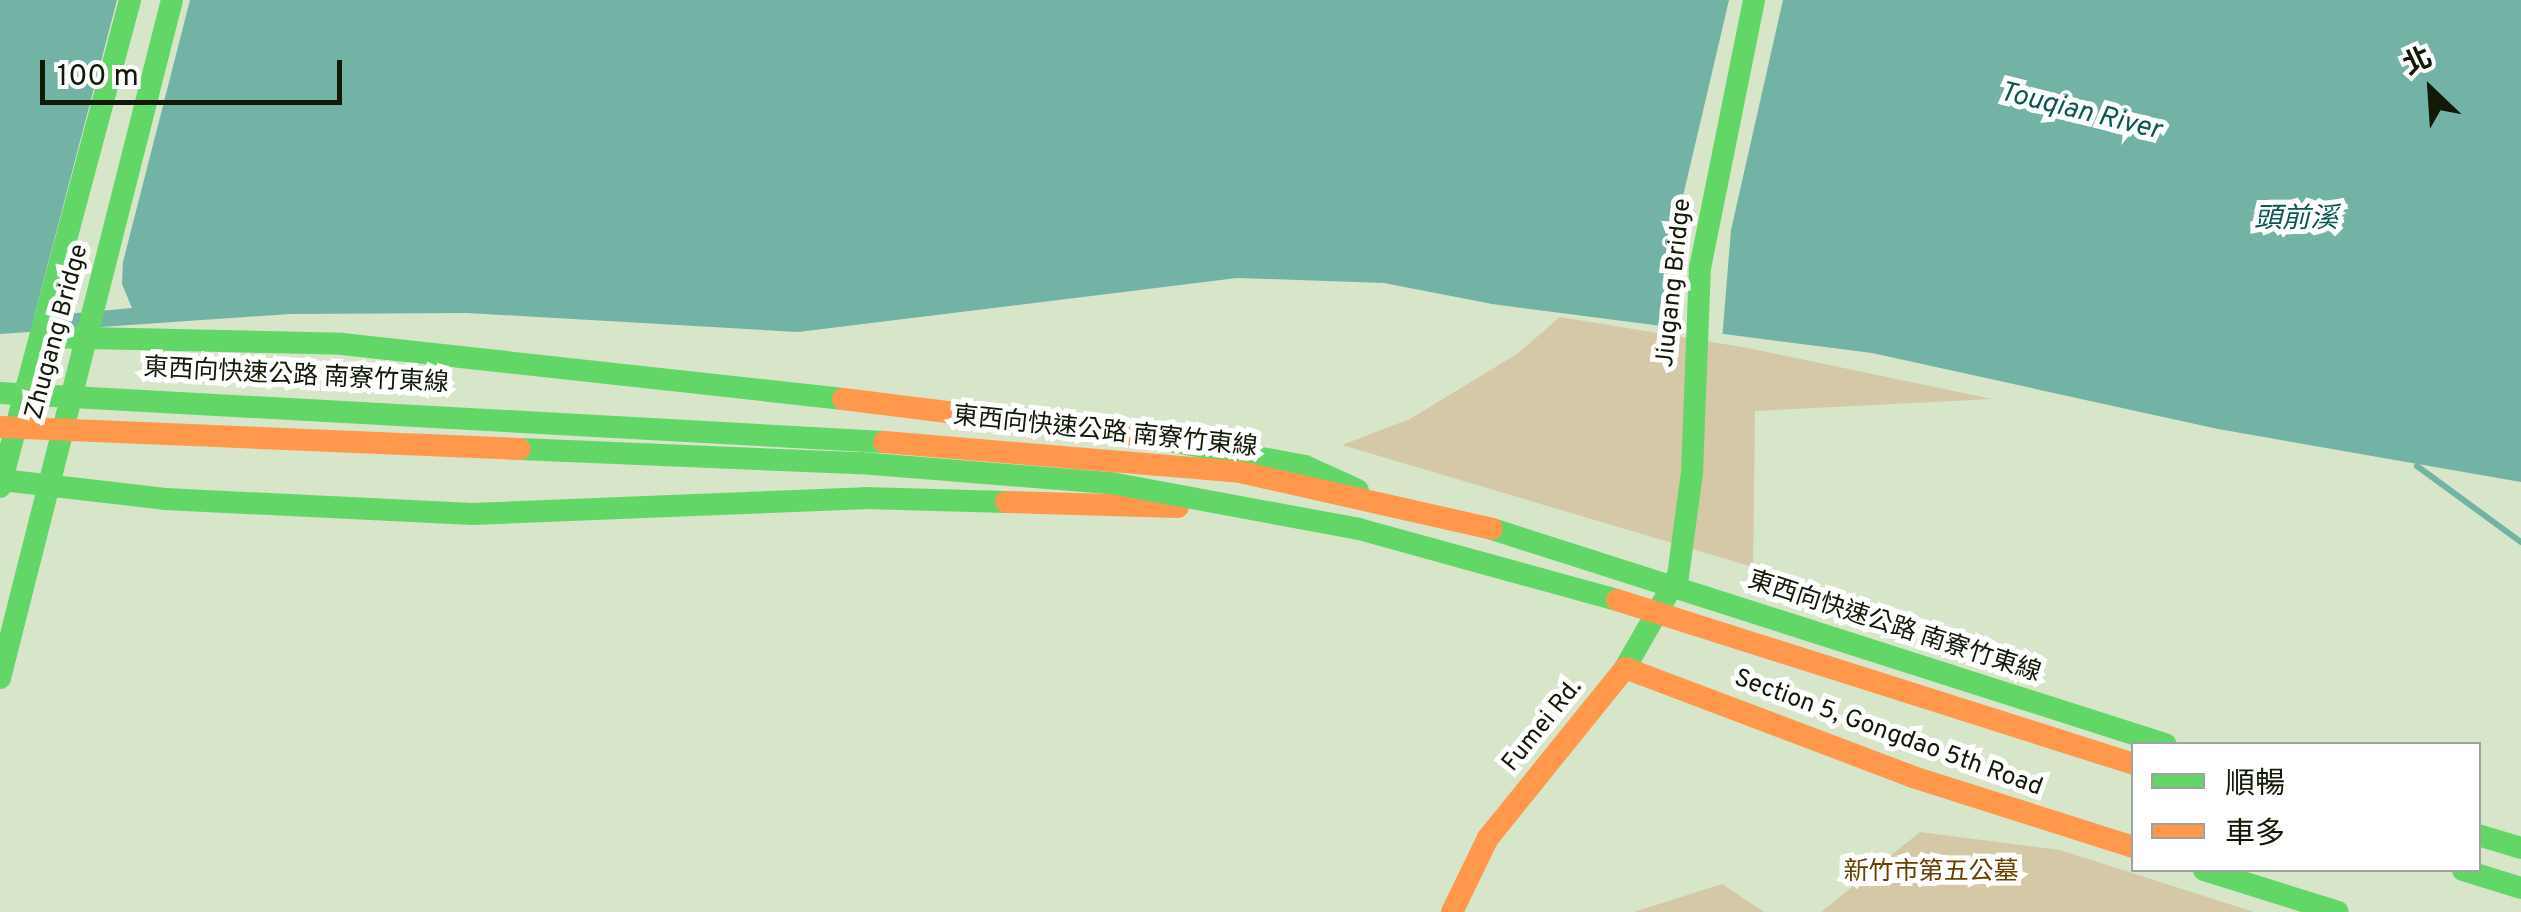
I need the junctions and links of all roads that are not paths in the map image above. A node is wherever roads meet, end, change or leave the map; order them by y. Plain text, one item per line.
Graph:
1 (130, 0) edge
2 (172, 0) edge
3 (1754, 0) edge
4 (42, 337) junction
5 (85, 340) junction
6 (0, 393) edge
7 (0, 427) edge
8 (1, 483) edge
9 (43, 488) junction
10 (1369, 495) junction
11 (1358, 529) junction
12 (1678, 576) joint
13 (1625, 668) junction
14 (0, 678) edge
15 (2160, 742) edge
16 (2131, 763) edge
17 (2481, 836) edge
18 (2131, 846) edge
19 (2521, 848) edge
20 (2210, 872) edge
21 (2469, 872) edge
22 (2521, 888) edge
23 (1452, 912) edge
24 (2338, 912) edge

1 - 4 main road, Zhugang Bridge
2 - 5 main road, Zhugang Bridge
3 - 12 main road, Jiugang Bridge
4 - 5 main road
4 - 8 main road, Zhugang Bridge, bridge
5 - 9 main road, Zhugang Bridge, bridge
5 - 10 main road
6 - 10 main road, 東西向快速公路 南寮竹東線, bridge
7 - 11 main road, 東西向快速公路 南寮竹東線, bridge
8 - 9 main road
9 - 11 main road, bridge
9 - 14 main road, Zhugang Bridge
10 - 15 main road, 東西向快速公路 南寮竹東線, bridge
11 - 16 main road, 東西向快速公路 南寮竹東線, bridge
12 - 13 main road, Fumei Rd.
13 - 18 main road, Section 5, Gongdao 5th Road
13 - 23 main road, Fumei Rd.
17 - 19 main road
20 - 24 main road
21 - 22 main road

